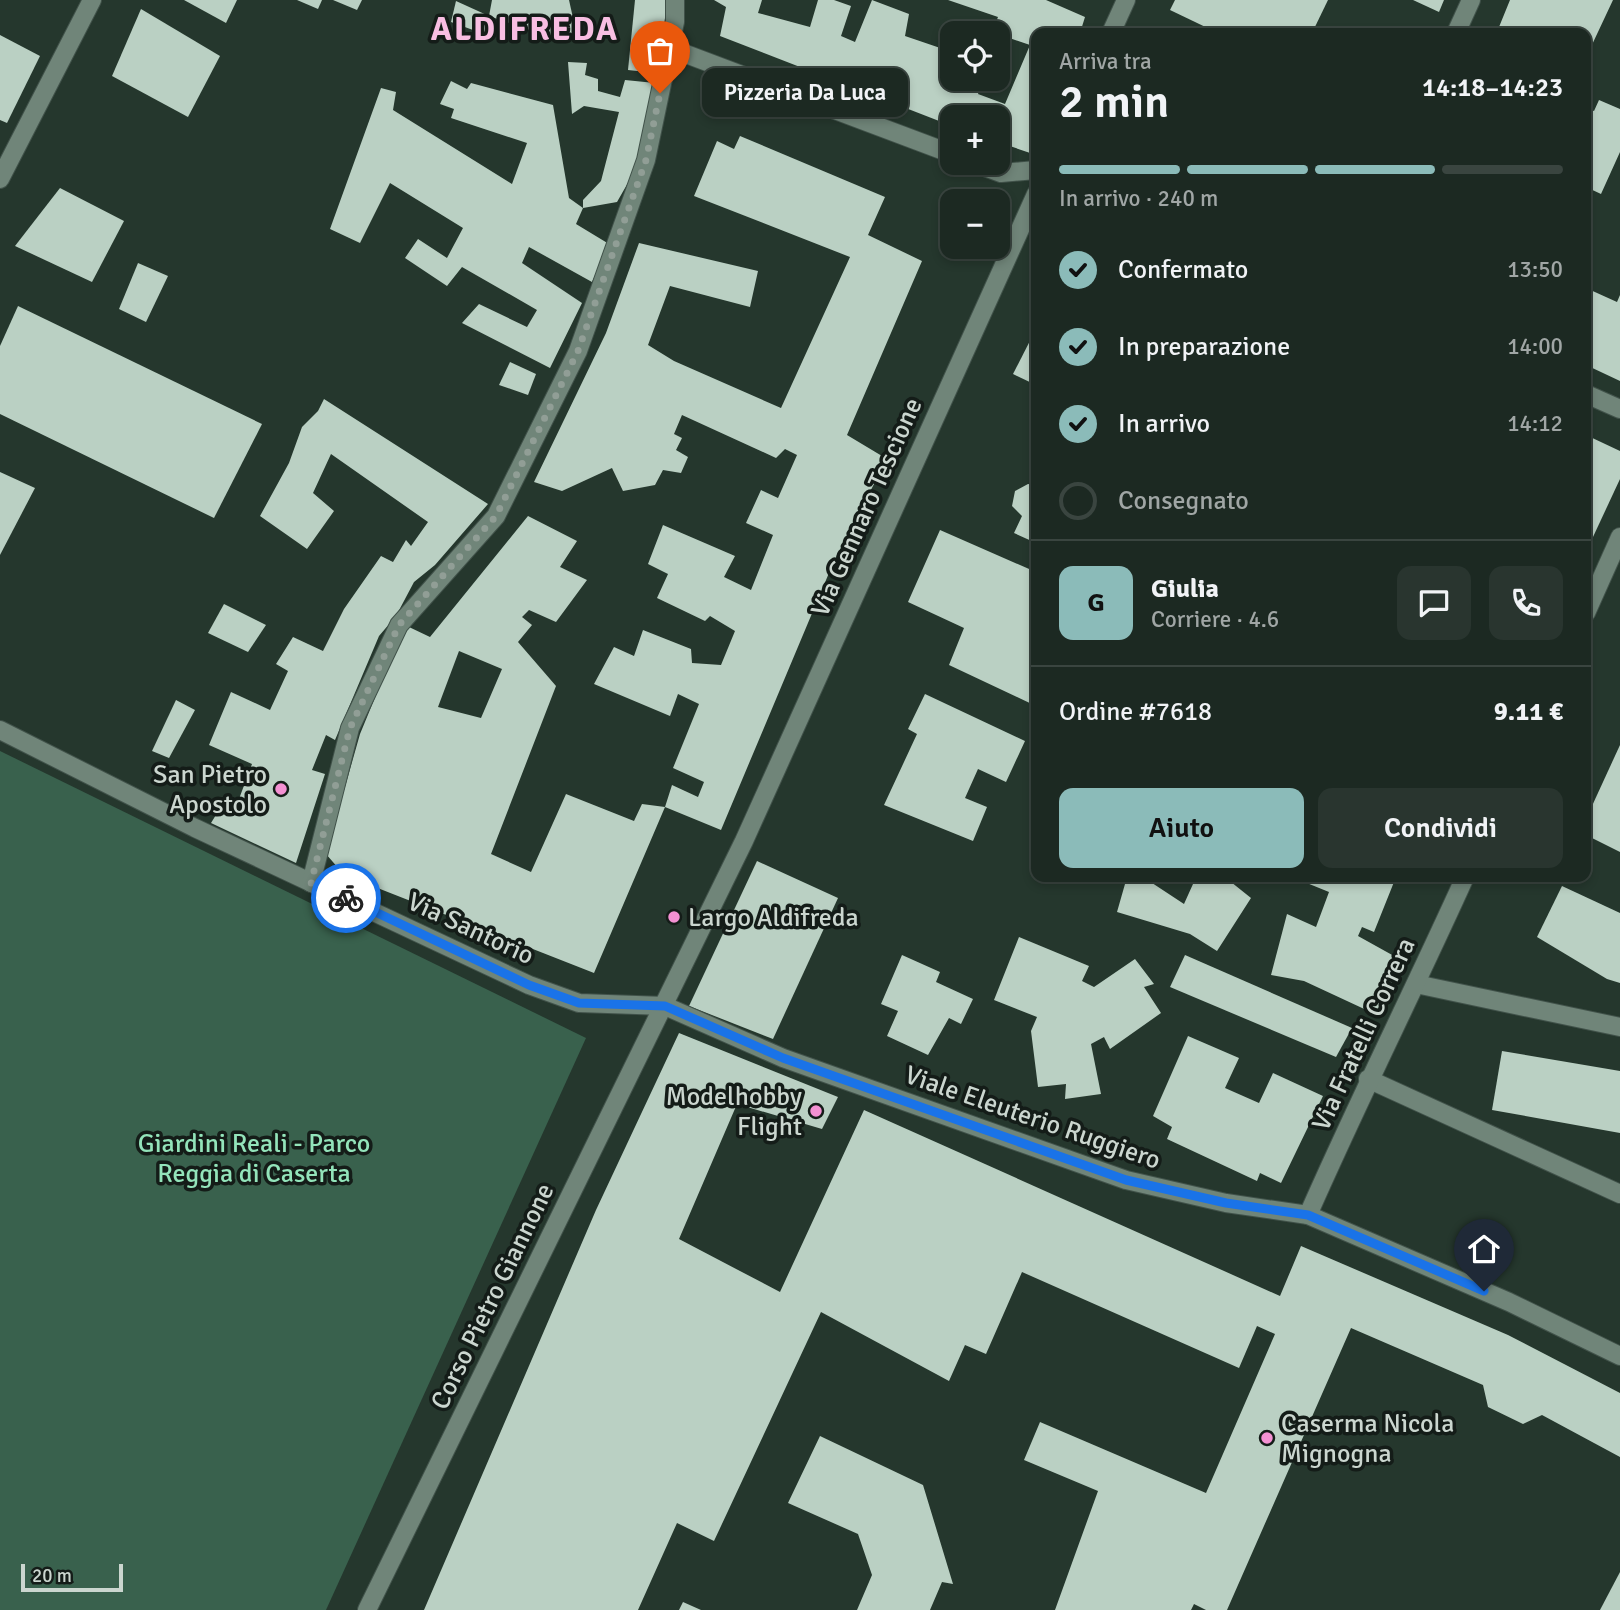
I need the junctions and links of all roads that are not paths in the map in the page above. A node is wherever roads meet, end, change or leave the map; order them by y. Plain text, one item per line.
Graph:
1 (92, 0) edge
2 (675, 0) edge
3 (1126, 0) edge
4 (1471, 0) edge
5 (1113, 28) edge
6 (1458, 28) edge
7 (670, 48) junction
8 (940, 149) edge
9 (1031, 170) edge
10 (1010, 172) edge
11 (0, 179) edge
12 (1031, 205) edge
13 (1591, 396) edge
14 (1620, 409) edge
15 (1620, 537) edge
16 (1591, 602) edge
17 (0, 730) edge
18 (1463, 882) edge
19 (311, 883) junction
20 (1416, 984) junction
21 (665, 1006) junction
22 (1620, 1027) edge
23 (1368, 1079) junction
24 (1620, 1194) edge
25 (1308, 1215) junction
26 (1620, 1356) edge
27 (367, 1610) edge

1 - 11 street
2 - 7 street
3 - 5 street
4 - 6 street
7 - 8 street
7 - 19 street
9 - 10 street
12 - 21 street, Via Gennaro Tescione
13 - 14 street
15 - 16 street
17 - 19 street, Via Santorio
18 - 20 street, Via Fratelli Correra
19 - 21 street, Via Santorio
20 - 22 street
20 - 23 street, Via Fratelli Correra
21 - 25 street, Viale Eleuterio Ruggiero
21 - 27 street, Corso Pietro Giannone
23 - 24 street
23 - 25 street, Via Fratelli Correra
25 - 26 street, Viale Eleuterio Ruggiero

